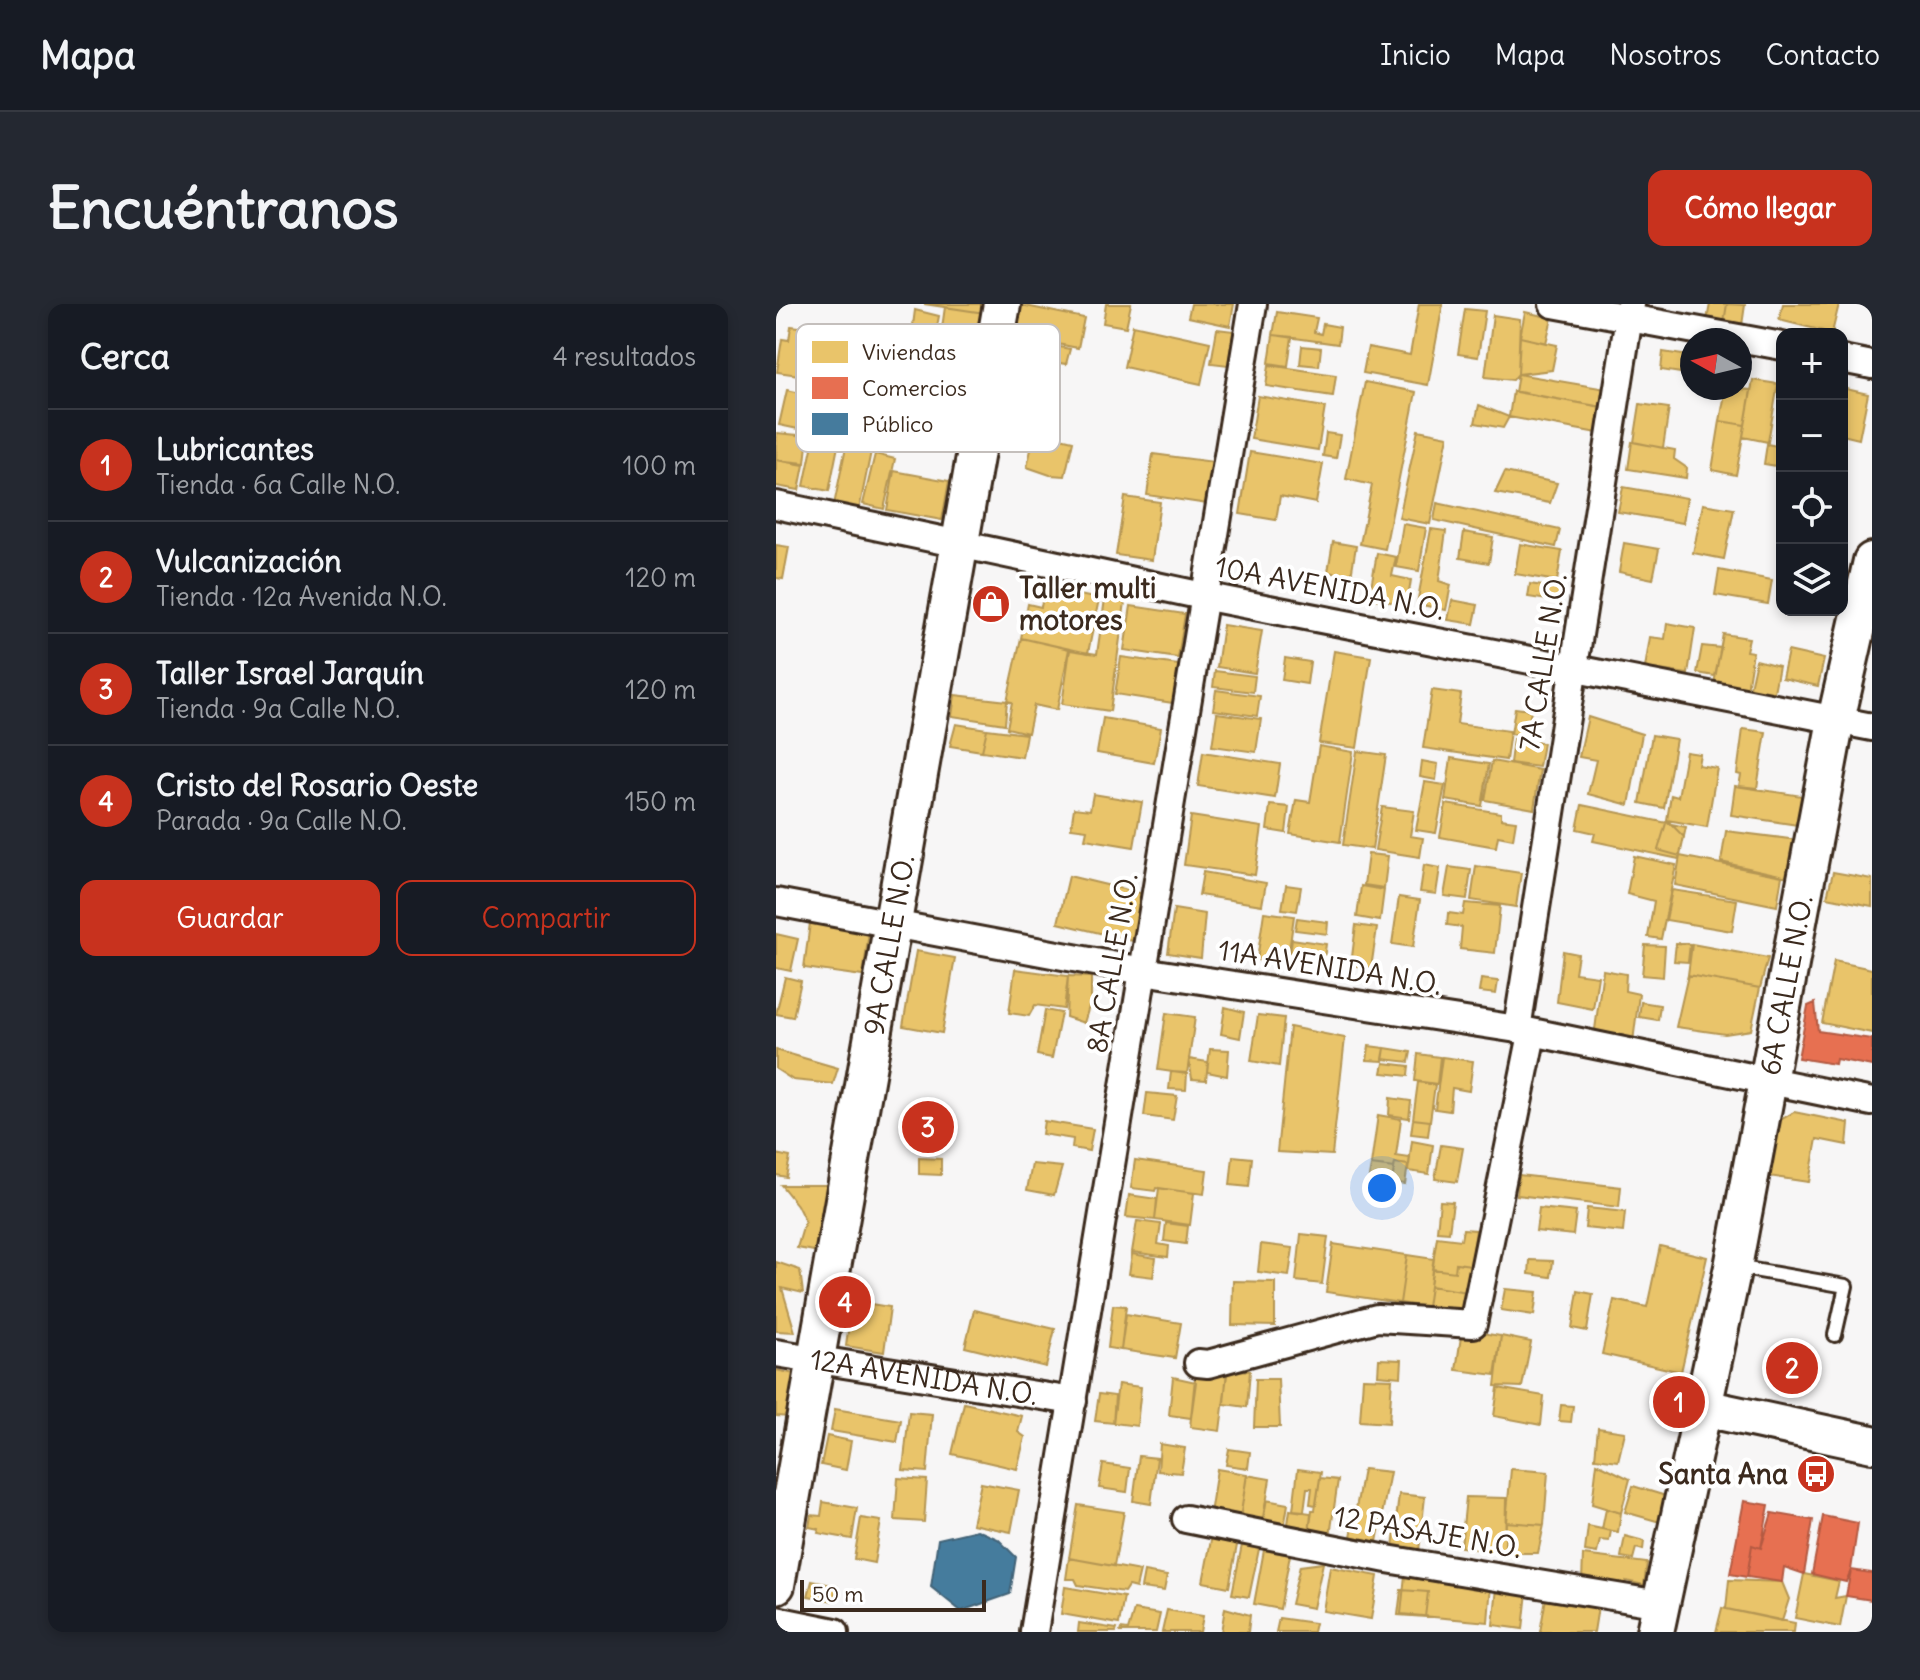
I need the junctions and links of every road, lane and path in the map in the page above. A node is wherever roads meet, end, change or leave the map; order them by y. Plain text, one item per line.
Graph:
1 (1002, 304) edge
2 (1253, 304) edge
3 (1553, 304) edge
4 (1630, 311) edge
5 (998, 324) edge
6 (1776, 345) edge
7 (1848, 360) edge
8 (1872, 365) edge
9 (975, 452) edge
10 (776, 505) edge
11 (959, 544) junction
12 (1872, 561) edge
13 (1208, 597) junction
14 (1574, 669) junction
15 (1836, 720) junction
16 (1872, 727) edge
17 (776, 902) edge
18 (892, 924) junction
19 (1143, 971) junction
20 (1524, 1031) junction
21 (1767, 1080) junction
22 (1872, 1102) edge
23 (1733, 1267) junction
24 (1835, 1335) dead end
25 (776, 1353) edge
26 (816, 1359) junction
27 (1198, 1363) dead end
28 (1073, 1401) junction
29 (1704, 1408) junction
30 (1872, 1444) edge
31 (1186, 1519) dead end
32 (776, 1585) edge
33 (1657, 1618) edge
34 (776, 1620) edge
35 (835, 1632) edge
36 (1034, 1632) edge

1 - 5 street, 9A CALLE N.O.
2 - 13 street, 8A CALLE N.O.
3 - 4 street
4 - 6 street
4 - 14 street, 7A CALLE N.O.
7 - 8 street
9 - 11 street, 9A CALLE N.O.
10 - 11 street, 10A AVENIDA N.O.
11 - 13 street, 10A AVENIDA N.O.
11 - 18 street, 9A CALLE N.O.
12 - 15 street, 6A CALLE N.O.
13 - 14 street, 10A AVENIDA N.O.
13 - 19 street, 8A CALLE N.O.
14 - 15 street, 10A AVENIDA N.O.
14 - 20 street, 7A CALLE N.O.
15 - 16 street, 10A AVENIDA N.O.
15 - 21 street, 6A CALLE N.O.
17 - 18 street, 11A AVENIDA N.O.
18 - 19 street, 11A AVENIDA N.O.
18 - 26 street, 9A CALLE N.O.
19 - 20 street, 11A AVENIDA N.O.
19 - 28 street, 8A CALLE N.O.
20 - 21 street, 11A AVENIDA N.O.
20 - 27 street, 7A CALLE N.O.
21 - 22 street, 11A AVENIDA N.O.
21 - 23 street, 6A CALLE N.O.
23 - 24 lane
23 - 29 street, 6A CALLE N.O.
25 - 26 street, 12A AVENIDA N.O.
26 - 28 street, 12A AVENIDA N.O.
26 - 32 street, 9A CALLE N.O.
28 - 36 street, 8A CALLE N.O.
29 - 30 street
29 - 33 street, 6A CALLE N.O.
31 - 33 street, 12 PASAJE N.O.
34 - 35 street

